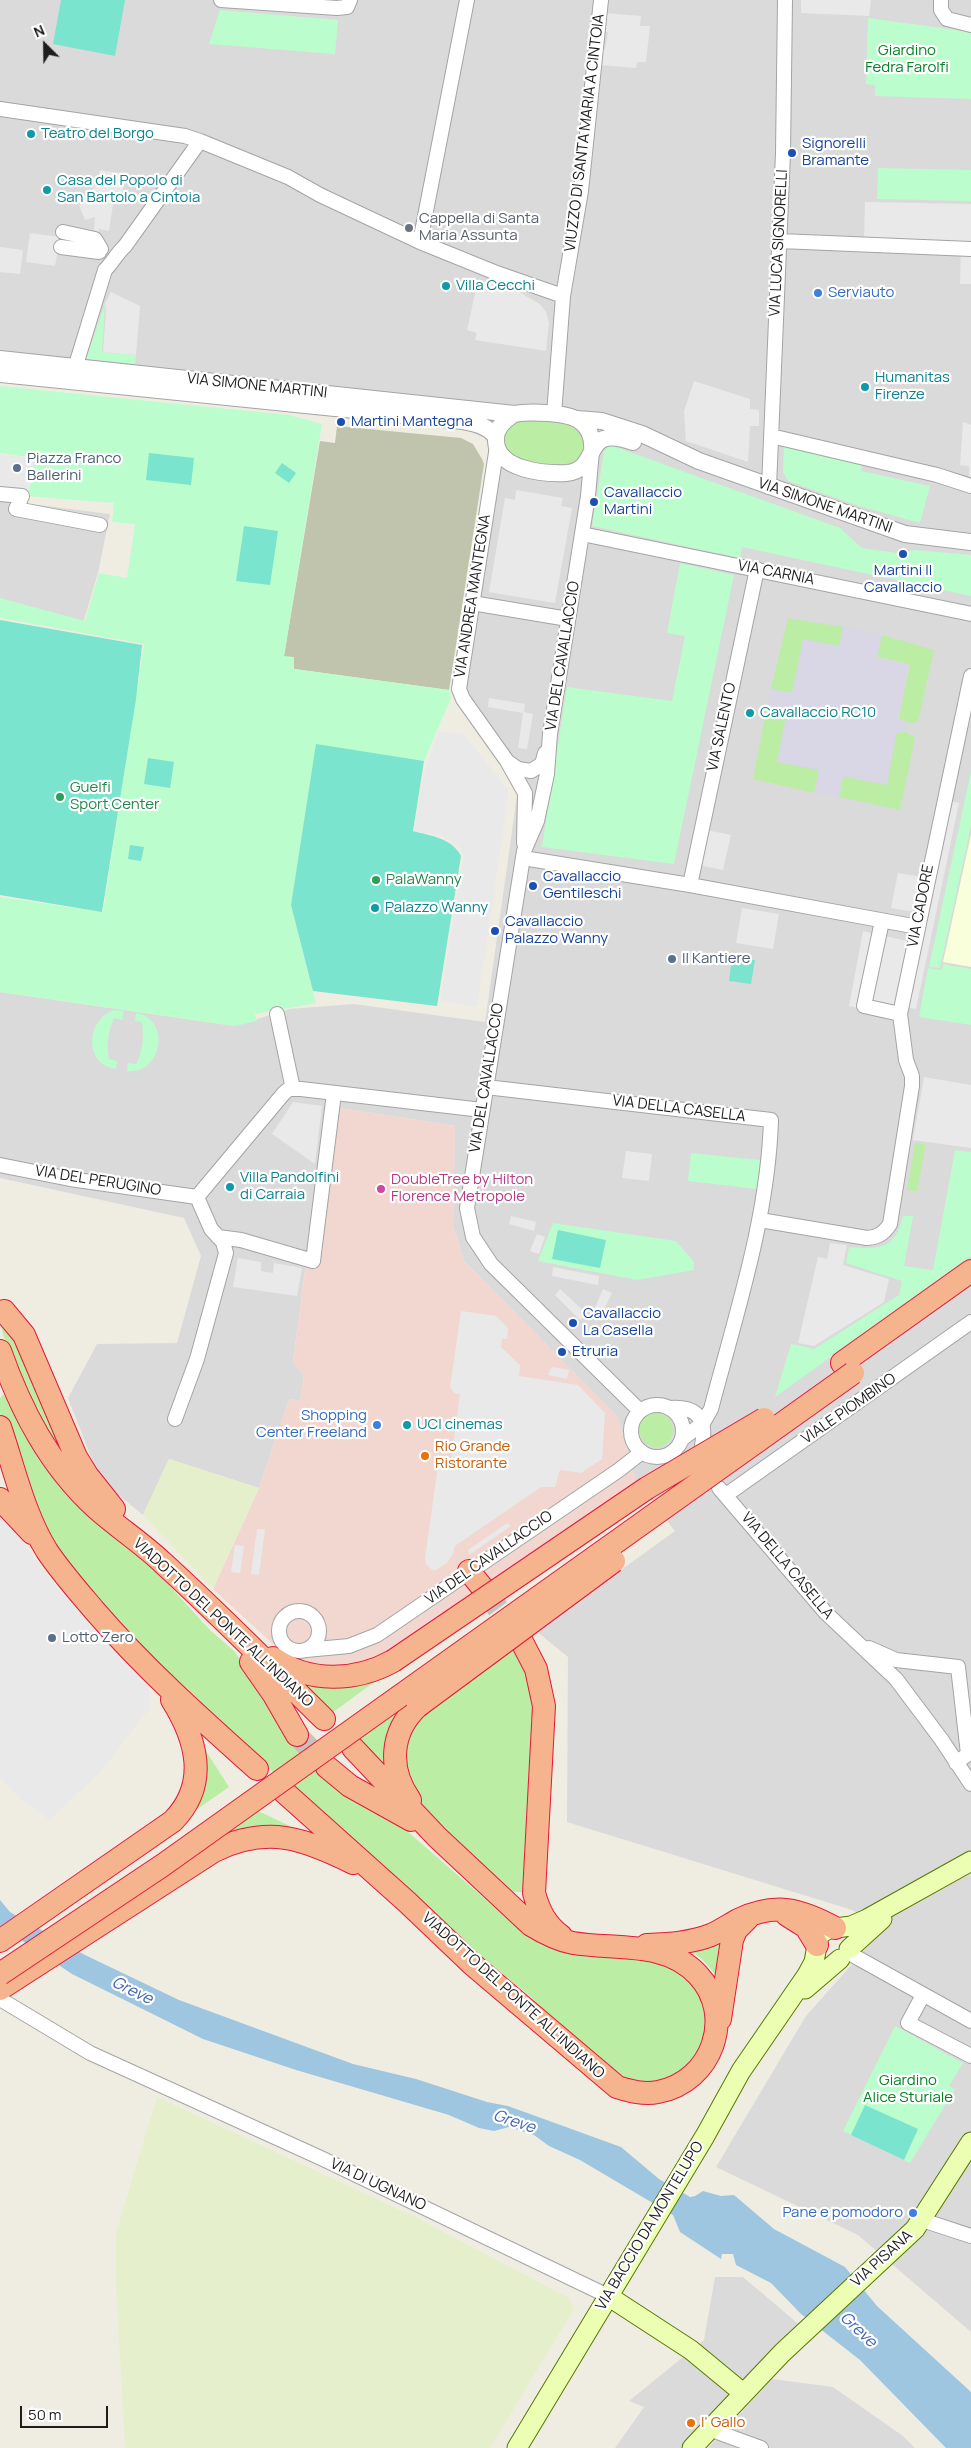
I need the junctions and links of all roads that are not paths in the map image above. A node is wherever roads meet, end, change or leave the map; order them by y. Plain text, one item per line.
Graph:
1 (221, 0) edge
2 (350, 0) edge
3 (467, 0) edge
4 (601, 0) edge
5 (785, 0) edge
6 (941, 0) edge
7 (971, 25) edge
8 (0, 110) edge
9 (200, 141) junction
10 (63, 232) dead end
11 (780, 241) junction
12 (420, 242) junction
13 (61, 247) dead end
14 (971, 249) edge
15 (100, 250) junction
16 (118, 252) junction
17 (105, 270) junction
18 (563, 296) junction
19 (0, 359) edge
20 (75, 368) junction
21 (0, 374) edge
22 (514, 414) junction
23 (554, 414) junction
24 (577, 419) junction
25 (771, 436) junction
26 (496, 442) junction
27 (592, 451) junction
28 (684, 455) junction
29 (971, 486) edge
30 (769, 487) junction
31 (0, 494) edge
32 (100, 525) dead end
33 (582, 534) junction
34 (971, 542) edge
35 (757, 569) junction
36 (472, 603) junction
37 (971, 614) edge
38 (568, 619) junction
39 (971, 676) edge
40 (550, 734) junction
41 (508, 761) junction
42 (524, 854) junction
43 (690, 885) junction
44 (882, 921) junction
45 (918, 927) junction
46 (277, 1014) dead end
47 (900, 1014) junction
48 (486, 1087) junction
49 (293, 1089) junction
50 (334, 1093) junction
51 (482, 1110) junction
52 (0, 1164) edge
53 (197, 1197) junction
54 (760, 1220) junction
55 (218, 1236) junction
56 (971, 1271) edge
57 (971, 1289) edge
58 (4, 1311) dead end
59 (971, 1322) edge
60 (0, 1351) edge
61 (848, 1368) junction
62 (670, 1408) junction
63 (640, 1411) junction
64 (175, 1419) dead end
65 (764, 1419) junction
66 (702, 1423) junction
67 (0, 1427) edge
68 (682, 1439) junction
69 (702, 1445) dead end
70 (642, 1452) junction
71 (742, 1453) junction
72 (723, 1491) joint
73 (0, 1499) edge
74 (97, 1509) junction
75 (47, 1550) junction
76 (162, 1561) junction
77 (469, 1571) junction
78 (485, 1590) tunnel mouth
79 (215, 1612) junction
80 (318, 1636) junction
81 (521, 1640) tunnel mouth
82 (857, 1643) junction
83 (330, 1647) junction
84 (306, 1650) junction
85 (160, 1680) junction
86 (324, 1719) dead end
87 (297, 1735) tunnel mouth
88 (353, 1748) dead end
89 (956, 1763) junction
90 (327, 1767) tunnel mouth
91 (257, 1769) dead end
92 (971, 1784) edge
93 (283, 1791) dead end
94 (437, 1837) junction
95 (971, 1861) edge
96 (378, 1875) junction
97 (918, 1891) junction
98 (761, 1912) junction
99 (837, 1928) junction
100 (0, 1940) edge
101 (572, 1943) junction
102 (626, 1947) junction
103 (817, 1948) junction
104 (845, 1953) junction
105 (0, 1955) edge
106 (0, 1974) edge
107 (0, 1989) edge
108 (923, 1994) junction
109 (0, 1999) edge
110 (786, 2007) junction
111 (971, 2021) edge
112 (718, 2030) junction
113 (969, 2050) edge
114 (971, 2142) edge
115 (922, 2220) junction
116 (971, 2236) edge
117 (608, 2296) junction
118 (743, 2393) junction
119 (709, 2429) junction
120 (517, 2448) edge
121 (692, 2448) edge
122 (761, 2448) edge

1 - 2 street
3 - 12 street
4 - 18 street, VIUZZO DI SANTA MARIA A CINTOIA
5 - 11 street, VIA LUCA SIGNORELLI
6 - 7 street
8 - 9 street
9 - 12 street
9 - 16 street
10 - 15 street
11 - 14 street
11 - 25 street, VIA LUCA SIGNORELLI
12 - 18 street
13 - 15 street
15 - 16 street
15 - 17 street
16 - 17 street
17 - 20 street
18 - 23 street, VIUZZO DI SANTA MARIA A CINTOIA
19 - 20 street, VIA SIMONE MARTINI
20 - 22 street, VIA SIMONE MARTINI
21 - 26 street, VIA SIMONE MARTINI
22 - 23 street, VIA SIMONE MARTINI
22 - 26 street
23 - 24 street, VIA SIMONE MARTINI
24 - 27 street
24 - 28 street, VIA SIMONE MARTINI
25 - 29 street
25 - 30 street, VIA LUCA SIGNORELLI
26 - 27 street, VIA SIMONE MARTINI
26 - 36 street, VIA ANDREA MANTEGNA
27 - 28 street, VIA SIMONE MARTINI
27 - 33 street, VIA DEL CAVALLACCIO
28 - 30 street, VIA SIMONE MARTINI
30 - 34 street, VIA SIMONE MARTINI
31 - 32 street
33 - 35 street, VIA CARNIA
33 - 38 street, VIA DEL CAVALLACCIO
35 - 37 street, VIA CARNIA
35 - 43 street, VIA SALENTO
36 - 38 street
36 - 41 street, VIA ANDREA MANTEGNA
38 - 40 street, VIA DEL CAVALLACCIO
39 - 45 street, VIA CADORE
40 - 41 street
40 - 42 street, VIA DEL CAVALLACCIO
41 - 42 street, VIA ANDREA MANTEGNA
42 - 43 street
42 - 48 street, VIA DEL CAVALLACCIO
43 - 44 street
44 - 45 street
44 - 47 street
45 - 47 street, VIA CADORE
46 - 49 street
47 - 54 street
48 - 51 street, VIA DEL CAVALLACCIO
48 - 54 street, VIA DELLA CASELLA
49 - 50 street
49 - 53 street
50 - 51 street
50 - 55 street
51 - 63 street, VIA DEL CAVALLACCIO
52 - 53 street, VIA DEL PERUGINO
53 - 55 street
54 - 66 street, VIA DELLA CASELLA
55 - 64 street
56 - 61 highway
57 - 61 highway
58 - 76 highway
59 - 72 street, VIALE PIOMBINO
60 - 74 highway, VIADOTTO DEL PONTE ALL'INDIANO
61 - 65 highway
61 - 71 highway, bridge
62 - 63 street
62 - 66 street
62 - 68 street
63 - 70 street
65 - 79 highway, bridge
65 - 105 highway, bridge
66 - 68 street, VIA DELLA CASELLA
66 - 69 street, VIA DELLA CASELLA
67 - 75 highway
68 - 70 street
70 - 77 street, VIA DEL CAVALLACCIO
71 - 94 highway, bridge
71 - 106 highway, bridge
72 - 82 street, VIA DELLA CASELLA
73 - 75 highway
74 - 76 highway, VIADOTTO DEL PONTE ALL'INDIANO
74 - 87 highway, VIADOTTO DEL PONTE ALL'INDIANO
75 - 85 highway
76 - 79 highway, VIADOTTO DEL PONTE ALL'INDIANO
77 - 78 highway
77 - 83 street, VIA DEL CAVALLACCIO
79 - 86 highway, VIADOTTO DEL PONTE ALL'INDIANO
80 - 83 street, VIA DEL CAVALLACCIO
80 - 84 street
80 - 84 street, VIA DEL CAVALLACCIO
81 - 101 highway
82 - 89 street, VIA DELLA CASELLA
82 - 89 street, VIA DELLA CASELLA
83 - 84 street, VIA DEL CAVALLACCIO
85 - 91 highway
85 - 100 highway
88 - 94 highway, VIADOTTO DEL PONTE ALL'INDIANO
89 - 92 street, VIA DELLA CASELLA
90 - 94 highway, VIADOTTO DEL PONTE ALL'INDIANO
93 - 96 highway, VIADOTTO DEL PONTE ALL'INDIANO
94 - 101 highway, VIADOTTO DEL PONTE ALL'INDIANO
95 - 97 main road, VIA BACCIO DA MONTELUPO
96 - 107 highway
96 - 112 highway, VIADOTTO DEL PONTE ALL'INDIANO
97 - 99 main road, VIA BACCIO DA MONTELUPO
97 - 104 main road, VIA BACCIO DA MONTELUPO
98 - 99 highway
98 - 102 highway
98 - 103 highway
98 - 112 highway
99 - 103 main road, VIA BACCIO DA MONTELUPO
99 - 104 main road
101 - 102 highway, VIADOTTO DEL PONTE ALL'INDIANO
102 - 112 highway, VIADOTTO DEL PONTE ALL'INDIANO
103 - 104 main road
103 - 110 main road, VIA BACCIO DA MONTELUPO
104 - 108 street
104 - 110 main road, VIA BACCIO DA MONTELUPO
108 - 111 street
108 - 113 street
109 - 117 street, VIA DI UGNANO
110 - 117 main road, VIA BACCIO DA MONTELUPO
114 - 115 main road, VIA PISANA
115 - 116 street
115 - 118 main road, VIA PISANA
117 - 118 main road, VIA DI UGNANO
117 - 120 main road, VIA BACCIO DA MONTELUPO
118 - 119 main road, VIA PISANA
119 - 121 main road, VIA PISANA
119 - 122 street

